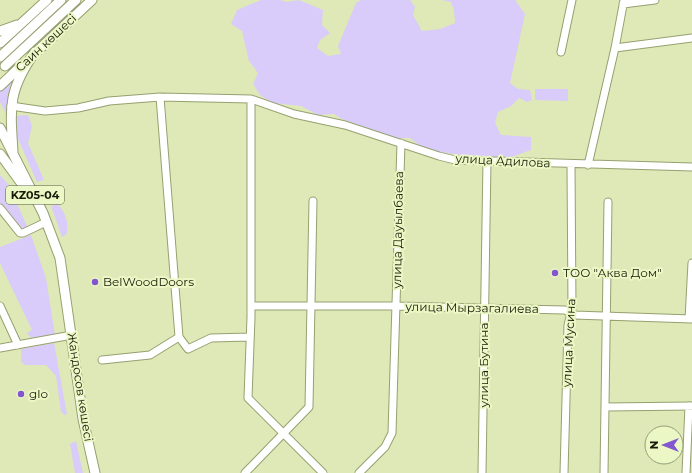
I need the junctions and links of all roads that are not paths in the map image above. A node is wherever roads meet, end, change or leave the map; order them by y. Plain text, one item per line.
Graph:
1 (47, 0) edge
2 (61, 0) edge
3 (76, 0) edge
4 (92, 0) edge
5 (572, 0) edge
6 (654, 0) edge
7 (623, 2) edge
8 (24, 22) junction
9 (0, 31) edge
10 (692, 38) edge
11 (0, 43) edge
12 (615, 48) junction
13 (35, 52) junction
14 (561, 52) dead end
15 (0, 57) edge
16 (5, 66) dead end
17 (4, 79) edge
18 (0, 86) edge
19 (160, 97) junction
20 (251, 99) junction
21 (11, 106) junction
22 (0, 128) edge
23 (401, 143) junction
24 (0, 154) edge
25 (14, 156) junction
26 (487, 160) junction
27 (571, 165) junction
28 (588, 165) junction
29 (692, 167) edge
30 (25, 188) junction
31 (313, 201) dead end
32 (608, 202) dead end
33 (0, 208) edge
34 (42, 224) junction
35 (692, 263) edge
36 (66, 300) junction
37 (311, 305) junction
38 (0, 306) edge
39 (251, 306) junction
40 (397, 306) junction
41 (484, 308) junction
42 (570, 313) junction
43 (606, 317) junction
44 (691, 319) edge
45 (72, 335) junction
46 (250, 337) junction
47 (179, 338) junction
48 (18, 345) junction
49 (0, 348) edge
50 (102, 360) dead end
51 (690, 406) edge
52 (605, 407) junction
53 (283, 433) junction
54 (95, 473) edge
55 (245, 473) edge
56 (323, 473) edge
57 (359, 473) edge
58 (482, 473) edge
59 (564, 473) edge
60 (604, 473) edge
61 (686, 473) edge

1 - 8 main road
2 - 15 main road, Саин көшесі
3 - 16 main road, Саин көшесі
4 - 13 main road, Саин көшесі
5 - 14 street
6 - 7 street
7 - 12 street
8 - 9 main road
8 - 11 main road
10 - 12 street
12 - 28 street
13 - 17 main road, Саин көшесі
13 - 21 main road
17 - 18 main road, Саин көшесі
19 - 20 street, улица Адилова
19 - 21 street, улица Адилова
19 - 47 street
20 - 23 street, улица Адилова
20 - 39 street
21 - 25 main road
22 - 25 main road, Жандосов көшесі / KZ05-04
23 - 26 street, улица Адилова
23 - 40 street, улица Дауылбаева
24 - 30 main road
25 - 30 main road, Жандосов көшесі / KZ05-04
25 - 36 main road, Жандосов көшесі / KZ05-04
26 - 27 street, улица Адилова
26 - 41 street, улица Бутина
27 - 28 street, улица Адилова
27 - 42 street, улица Мусина
28 - 29 street, улица Адилова
30 - 34 main road, Жандосов көшесі / KZ05-04
31 - 37 street
32 - 43 street
33 - 34 street
34 - 36 main road, Жандосов көшесі / KZ05-04
35 - 44 street
36 - 45 main road, Жандосов көшесі / KZ05-04
37 - 39 street, улица Мырзагалиева
37 - 40 street, улица Мырзагалиева
37 - 53 street
38 - 48 street
39 - 46 street
40 - 41 street, улица Мырзагалиева
40 - 57 street, улица Дауылбаева
41 - 42 street, улица Мырзагалиева
41 - 58 street, улица Бутина
42 - 43 street, улица Мырзагалиева
42 - 59 street, улица Мусина
43 - 44 street, улица Мырзагалиева
43 - 52 street
45 - 48 street
45 - 54 main road, Жандосов көшесі / KZ05-04
46 - 47 street
46 - 53 street
47 - 50 street
48 - 49 street
51 - 52 street
51 - 61 street
52 - 60 street
53 - 55 street
53 - 56 street

